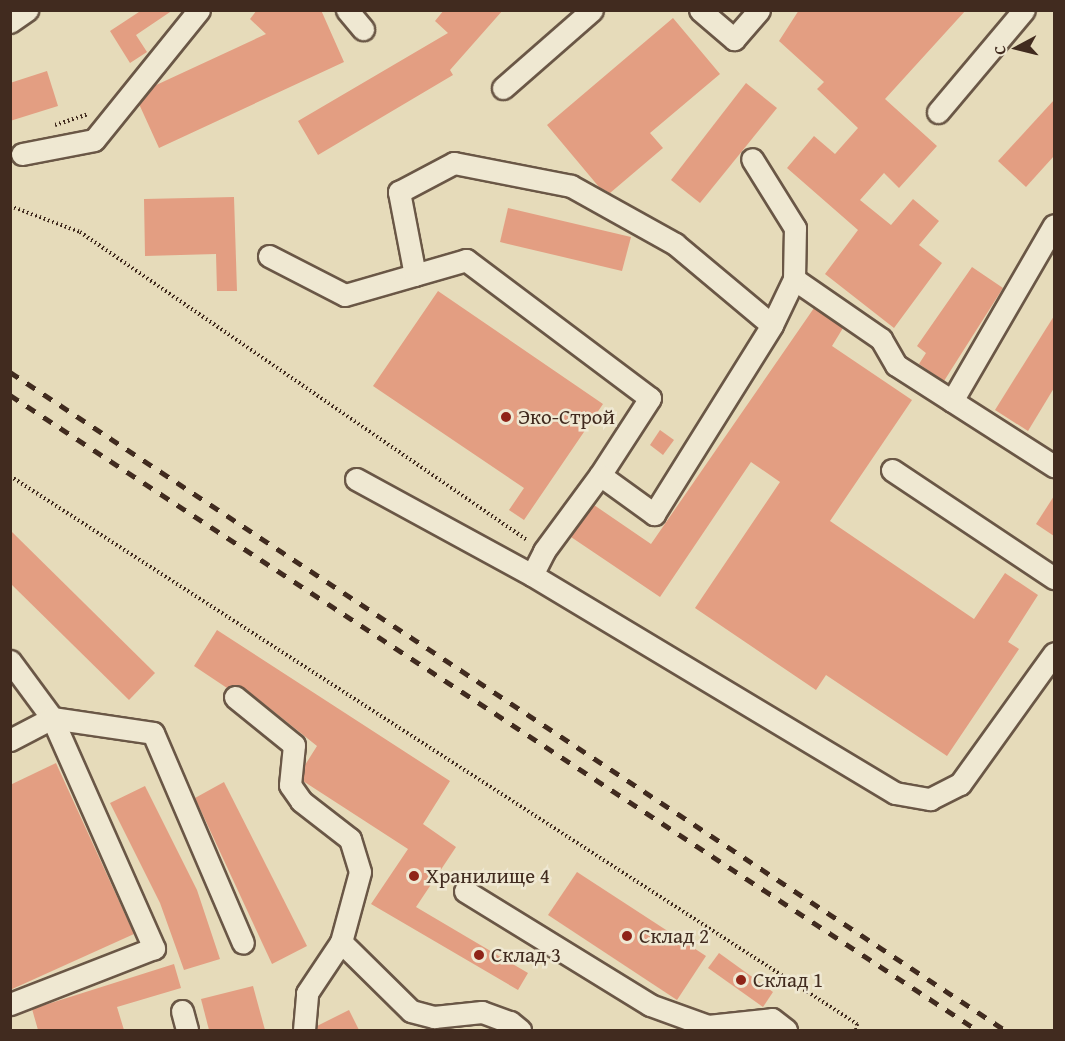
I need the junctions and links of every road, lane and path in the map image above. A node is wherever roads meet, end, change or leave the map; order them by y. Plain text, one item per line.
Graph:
1 (27, 10) edge
2 (199, 10) edge
3 (347, 10) edge
4 (592, 10) edge
5 (700, 10) edge
6 (759, 10) edge
7 (1024, 10) edge
8 (10, 22) edge
9 (363, 29) dead end
10 (503, 88) dead end
11 (98, 111) dead end
12 (938, 112) dead end
13 (43, 129) dead end
14 (22, 154) dead end
15 (752, 159) dead end
16 (10, 206) edge
17 (1054, 225) edge
18 (270, 256) dead end
19 (415, 275) junction
20 (794, 279) junction
21 (772, 325) junction
22 (952, 401) junction
23 (1054, 466) edge
24 (892, 470) dead end
25 (600, 475) junction
26 (10, 476) edge
27 (356, 479) dead end
28 (544, 551) junction
29 (532, 575) junction
30 (1054, 578) edge
31 (1054, 653) edge
32 (10, 661) edge
33 (235, 697) dead end
34 (52, 718) junction
35 (10, 740) edge
36 (465, 891) dead end
37 (341, 942) junction
38 (243, 943) dead end
39 (10, 1004) edge
40 (304, 1030) edge
41 (520, 1030) edge
42 (786, 1030) edge
43 (856, 1030) edge

1 - 8 lane
2 - 14 lane
3 - 9 lane
4 - 10 lane
5 - 6 lane
7 - 12 lane
11 - 13 path
15 - 20 lane
16 - 28 path
17 - 22 lane
18 - 19 lane
19 - 21 lane
19 - 25 lane
20 - 21 lane
20 - 22 lane
21 - 25 lane
22 - 23 lane
24 - 30 lane
25 - 28 lane
26 - 43 path
27 - 29 lane
28 - 29 lane
29 - 31 lane
32 - 34 lane
33 - 37 lane
34 - 35 lane
34 - 38 lane
34 - 39 lane
36 - 42 lane
37 - 40 lane
37 - 41 lane

